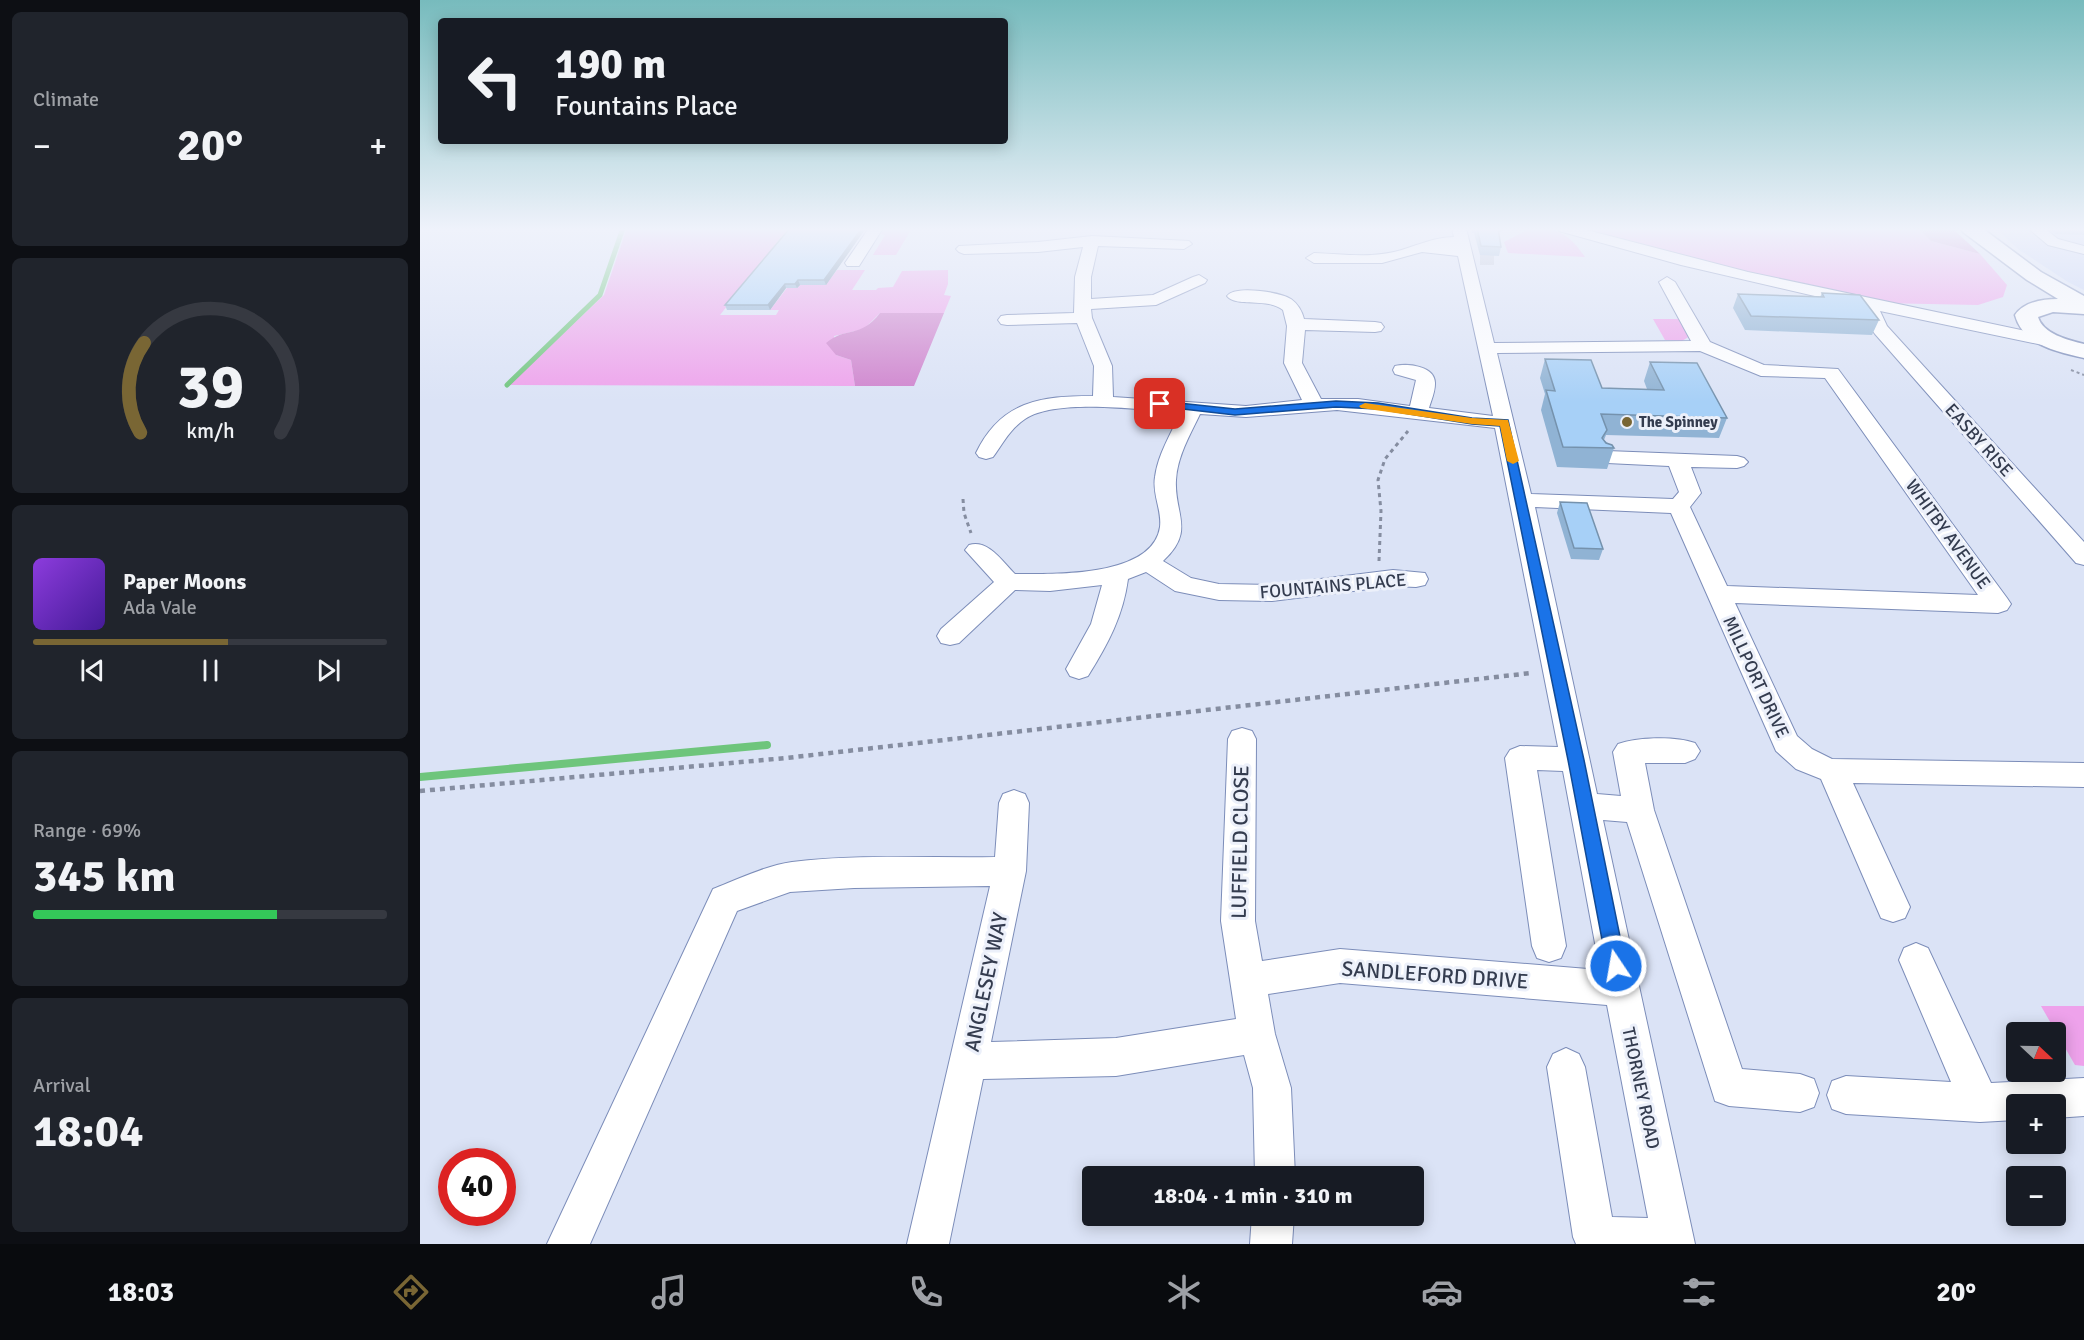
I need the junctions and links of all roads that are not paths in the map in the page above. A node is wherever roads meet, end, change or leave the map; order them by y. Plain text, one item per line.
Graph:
1 (1083, 286) edge
2 (1186, 286) edge
3 (1474, 286) edge
4 (1669, 286) edge
5 (1769, 286) edge
6 (2021, 286) edge
7 (2050, 286) edge
8 (1235, 296) dead end
9 (2084, 307) edge
10 (1083, 311) junction
11 (2028, 312) junction
12 (1872, 314) junction
13 (1927, 315) junction
14 (1007, 320) dead end
15 (1296, 324) junction
16 (1375, 327) dead end
17 (1703, 346) junction
18 (1486, 348) junction
19 (2075, 350) edge
20 (1402, 370) dead end
21 (1103, 403) junction
22 (1314, 404) junction
23 (1193, 407) junction
24 (1418, 412) junction
25 (1504, 423) junction
26 (967, 444) dead end
27 (1607, 457) edge
28 (1678, 460) junction
29 (1737, 462) dead end
30 (1522, 500) junction
31 (1679, 506) junction
32 (977, 550) road end
33 (2084, 557) edge
34 (1149, 563) junction
35 (1116, 574) junction
36 (1416, 579) dead end
37 (1009, 582) junction
38 (1717, 594) junction
39 (950, 636) dead end
40 (1079, 669) dead end
41 (1242, 739) dead end
42 (1685, 751) dead end
43 (1576, 760) junction
44 (1832, 771) junction
45 (2084, 775) edge
46 (1014, 803) dead end
47 (1584, 806) junction
48 (1639, 810) junction
49 (1010, 872) junction
50 (1893, 907) dead end
51 (1549, 946) dead end
52 (1916, 960) dead end
53 (1250, 980) junction
54 (1621, 988) junction
55 (1257, 1034) junction
56 (968, 1061) junction
57 (1566, 1067) dead end
58 (1800, 1093) dead end
59 (1846, 1095) dead end
60 (2084, 1097) edge
61 (1980, 1102) junction
62 (1275, 1166) edge
63 (1272, 1226) edge
64 (1594, 1241) edge
65 (1673, 1243) edge
66 (568, 1244) edge
67 (928, 1244) edge
68 (1271, 1244) edge

1 - 10 street
2 - 10 street
3 - 18 street, THORNEY ROAD
4 - 17 street
5 - 12 street
6 - 11 highway
7 - 9 highway
8 - 15 street
9 - 11 highway
10 - 14 street
10 - 21 street
11 - 13 street
11 - 19 highway
12 - 13 street
12 - 33 street, EASBY RISE
13 - 19 street
15 - 16 street
15 - 22 street
17 - 18 street, WHITBY AVENUE
17 - 38 street, WHITBY AVENUE
18 - 25 street, THORNEY ROAD
20 - 24 street
21 - 23 street
21 - 26 street
22 - 23 street
22 - 24 street
23 - 34 street
24 - 25 street
25 - 30 street, THORNEY ROAD
27 - 28 street
28 - 29 street
28 - 31 street
30 - 31 street
30 - 43 street, THORNEY ROAD
31 - 38 street, MILLPORT DRIVE
32 - 37 street
34 - 35 street
34 - 36 street, FOUNTAINS PLACE
35 - 37 street
35 - 40 street
37 - 39 street
38 - 44 street, MILLPORT DRIVE
41 - 53 street, LUFFIELD CLOSE
42 - 48 street
43 - 47 street, THORNEY ROAD
43 - 51 street
44 - 45 street, MILLPORT DRIVE
44 - 50 street
46 - 49 street, ANGLESEY WAY
47 - 48 street
47 - 54 street, THORNEY ROAD
48 - 58 street
49 - 56 street, ANGLESEY WAY
49 - 66 street
52 - 61 street
53 - 54 street, SANDLEFORD DRIVE
53 - 55 street, LUFFIELD CLOSE
54 - 65 street, THORNEY ROAD
55 - 56 street
55 - 62 street, LUFFIELD CLOSE
56 - 67 street, ANGLESEY WAY
57 - 64 street
59 - 61 street
60 - 61 street
63 - 68 street
64 - 65 street

